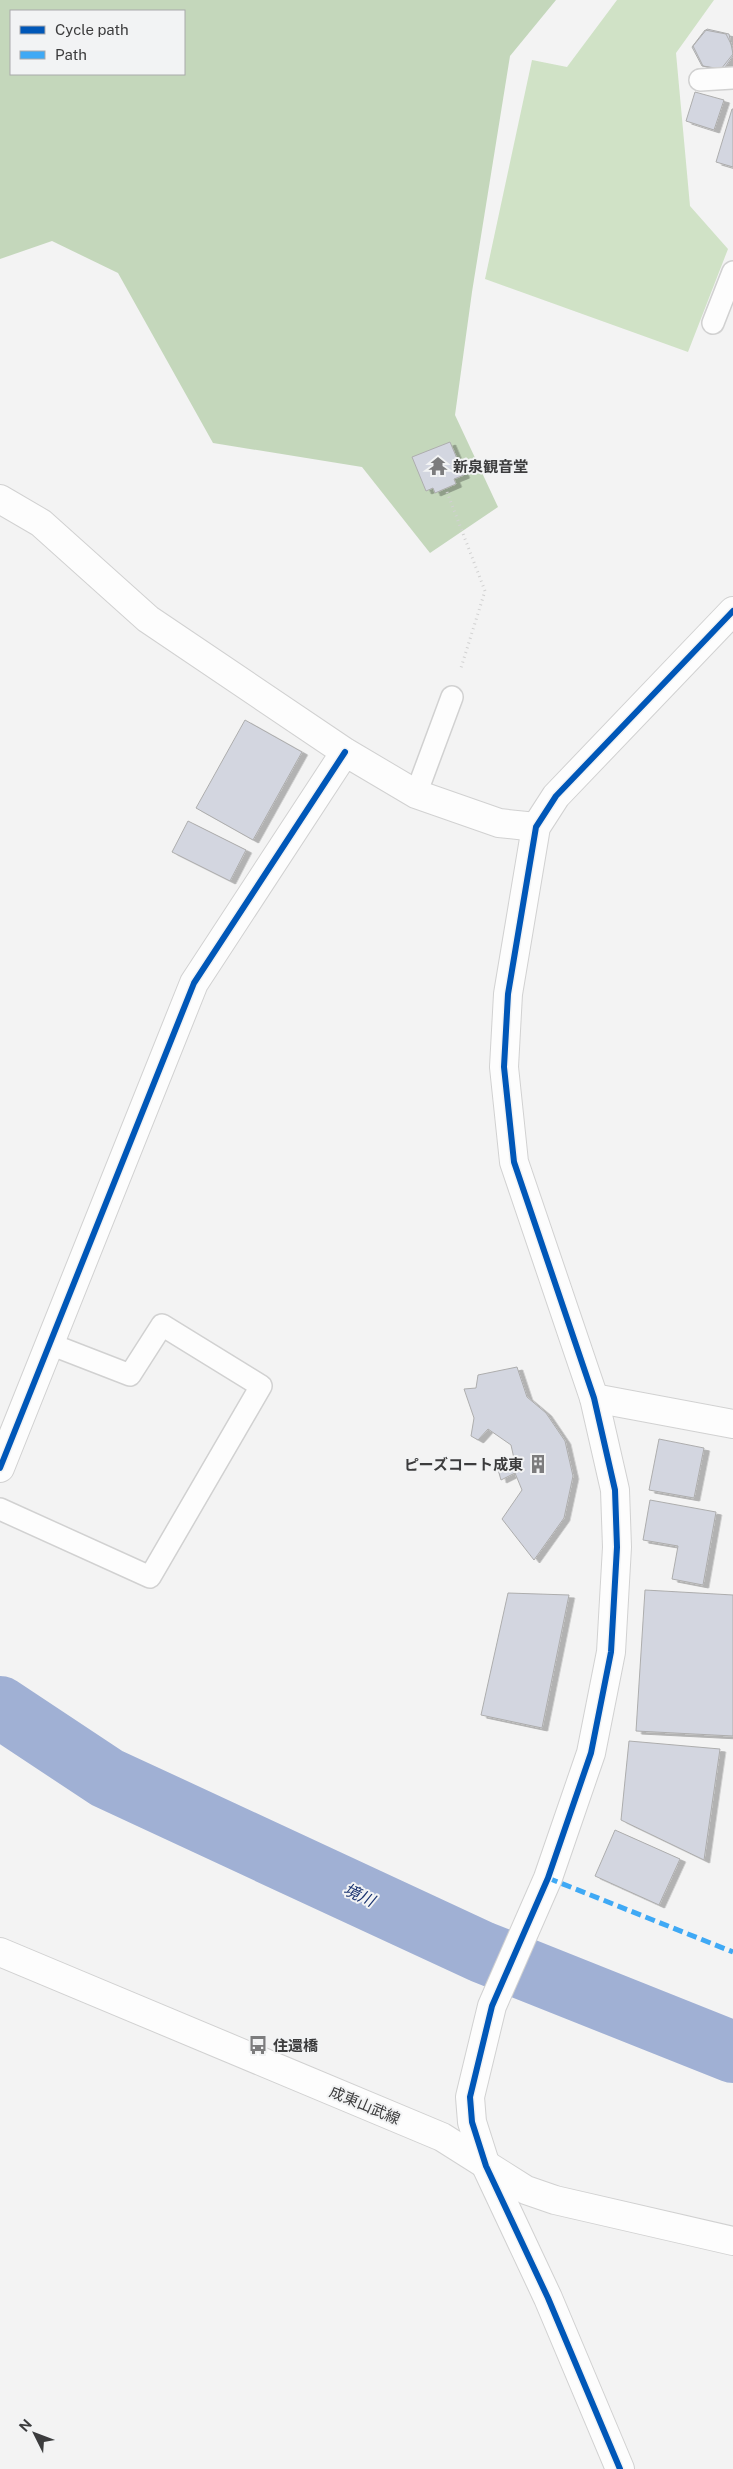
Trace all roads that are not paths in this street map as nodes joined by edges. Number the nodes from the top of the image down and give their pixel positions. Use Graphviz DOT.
graph roads {
  1 [pos="733,78"];
  2 [pos="700,80"];
  3 [pos="733,272"];
  4 [pos="713,323"];
  5 [pos="0,499"];
  6 [pos="731,617"];
  7 [pos="452,697"];
  8 [pos="345,752"];
  9 [pos="416,794"];
  10 [pos="536,827"];
  11 [pos="50,1344"];
  12 [pos="594,1398"];
  13 [pos="733,1424"];
  14 [pos="0,1468"];
  15 [pos="0,1510"];
  16 [pos="0,1952"];
  17 [pos="486,2166"];
  18 [pos="733,2241"];
  19 [pos="620,2469"];
  1 -- 2 [label="lane"];
  3 -- 4 [label="lane"];
  5 -- 8 [label="street"];
  6 -- 10 [label="street"];
  7 -- 9 [label="lane"];
  8 -- 9 [label="street"];
  8 -- 11 [label="street"];
  9 -- 10 [label="street"];
  10 -- 12 [label="street"];
  11 -- 14 [label="street"];
  11 -- 15 [label="lane"];
  12 -- 13 [label="street"];
  12 -- 17 [label="street"];
  16 -- 17 [label="street, 成東山武線"];
  17 -- 18 [label="street, 成東山武線"];
  17 -- 19 [label="street"];
}
